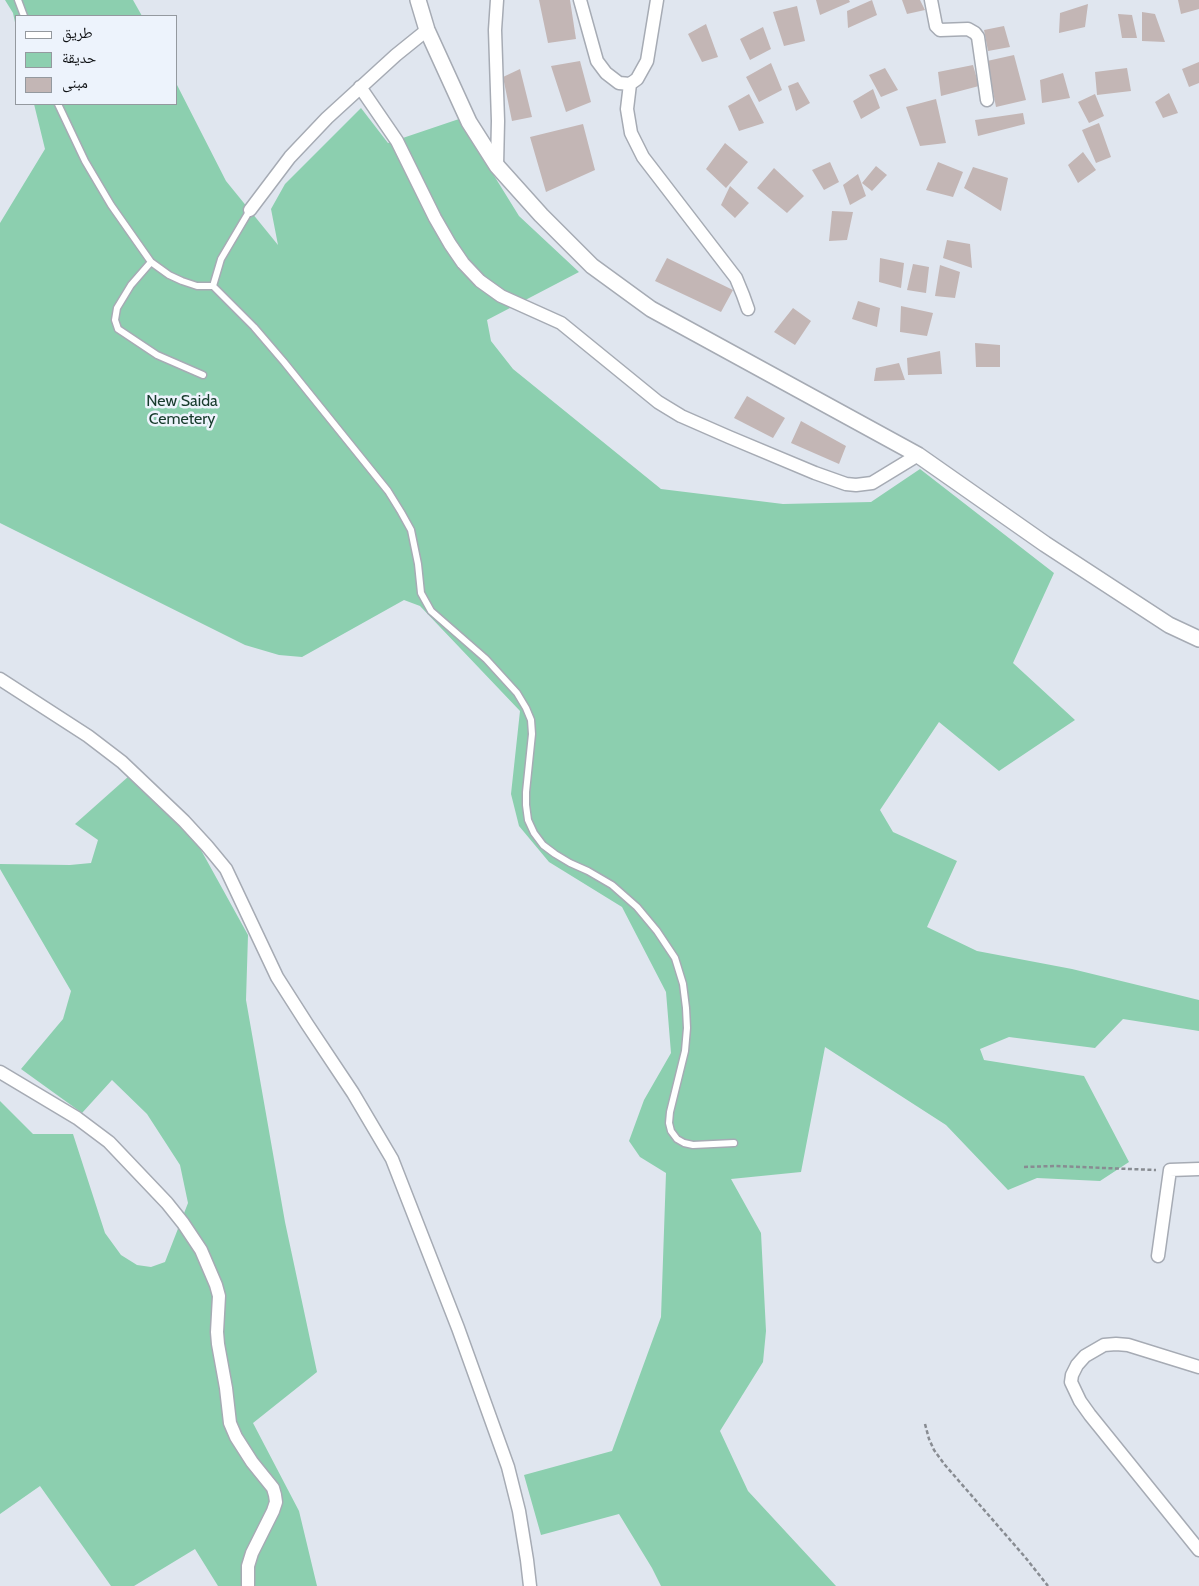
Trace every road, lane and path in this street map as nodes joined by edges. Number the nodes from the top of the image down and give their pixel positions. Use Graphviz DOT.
graph roads {
  1 [pos="18,0"];
  2 [pos="418,0"];
  3 [pos="497,0"];
  4 [pos="580,0"];
  5 [pos="657,0"];
  6 [pos="931,0"];
  7 [pos="24,15"];
  8 [pos="427,30"];
  9 [pos="630,84"];
  10 [pos="360,87"];
  11 [pos="987,100"];
  12 [pos="58,105"];
  13 [pos="497,166"];
  14 [pos="250,210"];
  15 [pos="151,262"];
  16 [pos="213,286"];
  17 [pos="748,309"];
  18 [pos="203,375"];
  19 [pos="918,455"];
  20 [pos="1199,639"];
  21 [pos="0,679"];
  22 [pos="0,1072"];
  23 [pos="734,1143"];
  24 [pos="1024,1168"];
  25 [pos="1199,1169"];
  26 [pos="1170,1170"];
  27 [pos="1158,1256"];
  28 [pos="1199,1367"];
  29 [pos="925,1424"];
  30 [pos="1199,1550"];
  31 [pos="248,1586"];
  32 [pos="530,1586"];
  33 [pos="1048,1586"];
  1 -- 7 [label="lane"];
  2 -- 8 [label="street"];
  3 -- 13 [label="street"];
  4 -- 9 [label="street"];
  5 -- 9 [label="street"];
  6 -- 11 [label="street"];
  8 -- 10 [label="street"];
  8 -- 13 [label="street"];
  9 -- 17 [label="street"];
  10 -- 14 [label="street"];
  10 -- 19 [label="street"];
  12 -- 15 [label="lane"];
  13 -- 19 [label="street"];
  14 -- 16 [label="lane"];
  15 -- 16 [label="lane"];
  15 -- 18 [label="lane"];
  16 -- 23 [label="lane"];
  19 -- 20 [label="street"];
  21 -- 32 [label="street"];
  22 -- 31 [label="street"];
  24 -- 26 [label="path"];
  25 -- 26 [label="street"];
  26 -- 27 [label="street"];
  28 -- 30 [label="street"];
  29 -- 33 [label="path"];
}
